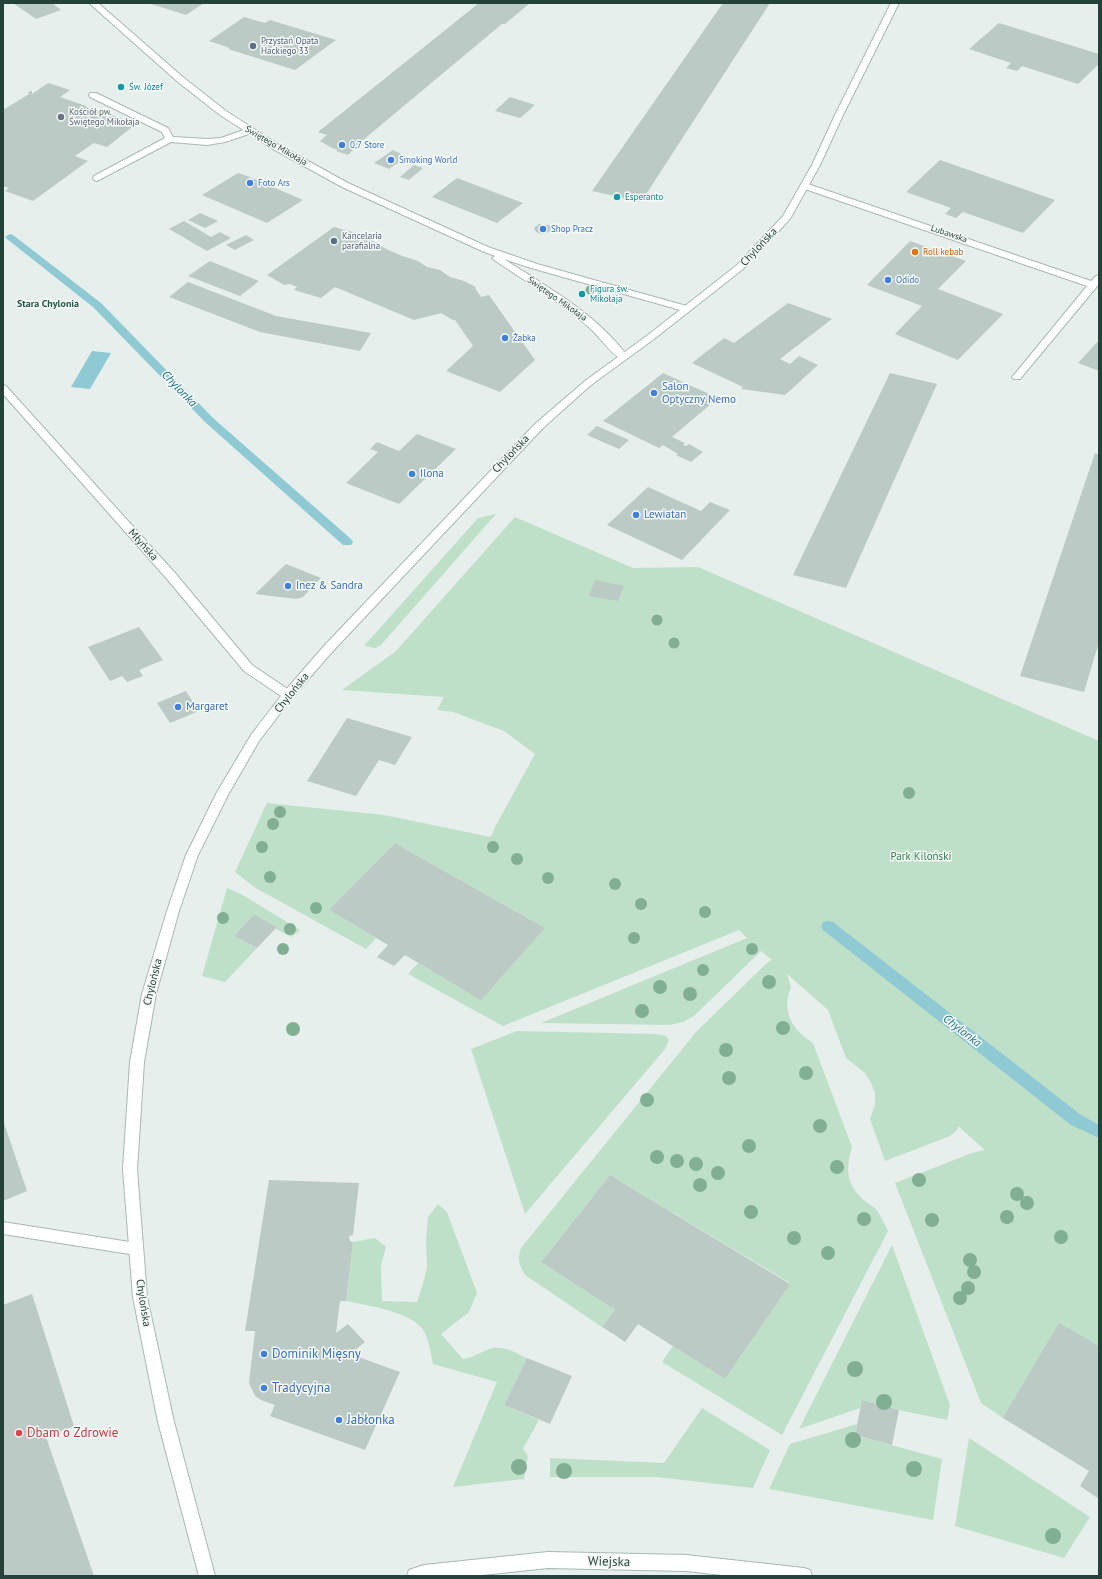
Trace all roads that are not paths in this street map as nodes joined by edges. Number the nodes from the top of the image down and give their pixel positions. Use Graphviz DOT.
graph roads {
  1 [pos="93,3"];
  2 [pos="895,3"];
  3 [pos="93,95"];
  4 [pos="250,131"];
  5 [pos="170,139"];
  6 [pos="97,178"];
  7 [pos="805,186"];
  8 [pos="485,249"];
  9 [pos="1096,281"];
  10 [pos="687,309"];
  11 [pos="623,357"];
  12 [pos="1017,377"];
  13 [pos="3,388"];
  14 [pos="288,696"];
  15 [pos="3,1228"];
  16 [pos="136,1249"];
  17 [pos="207,1576"];
  18 [pos="415,1576"];
  19 [pos="804,1576"];
  1 -- 4 [label="street, Świętego Mikołaja"];
  2 -- 7 [label="street, Chylońska"];
  3 -- 5 [label="street"];
  4 -- 5 [label="street"];
  4 -- 8 [label="street, Świętego Mikołaja"];
  5 -- 6 [label="street"];
  7 -- 9 [label="street, Lubawska"];
  7 -- 10 [label="street, Chylońska"];
  8 -- 10 [label="street, Świętego Mikołaja"];
  8 -- 11 [label="street, Świętego Mikołaja"];
  9 -- 12 [label="street, Lubawska"];
  10 -- 11 [label="street, Chylońska"];
  11 -- 14 [label="street, Chylońska"];
  13 -- 14 [label="street, Młyńska"];
  14 -- 16 [label="street, Chylońska"];
  15 -- 16 [label="street"];
  16 -- 17 [label="street, Chylońska"];
  18 -- 19 [label="street, Wiejska"];
}
